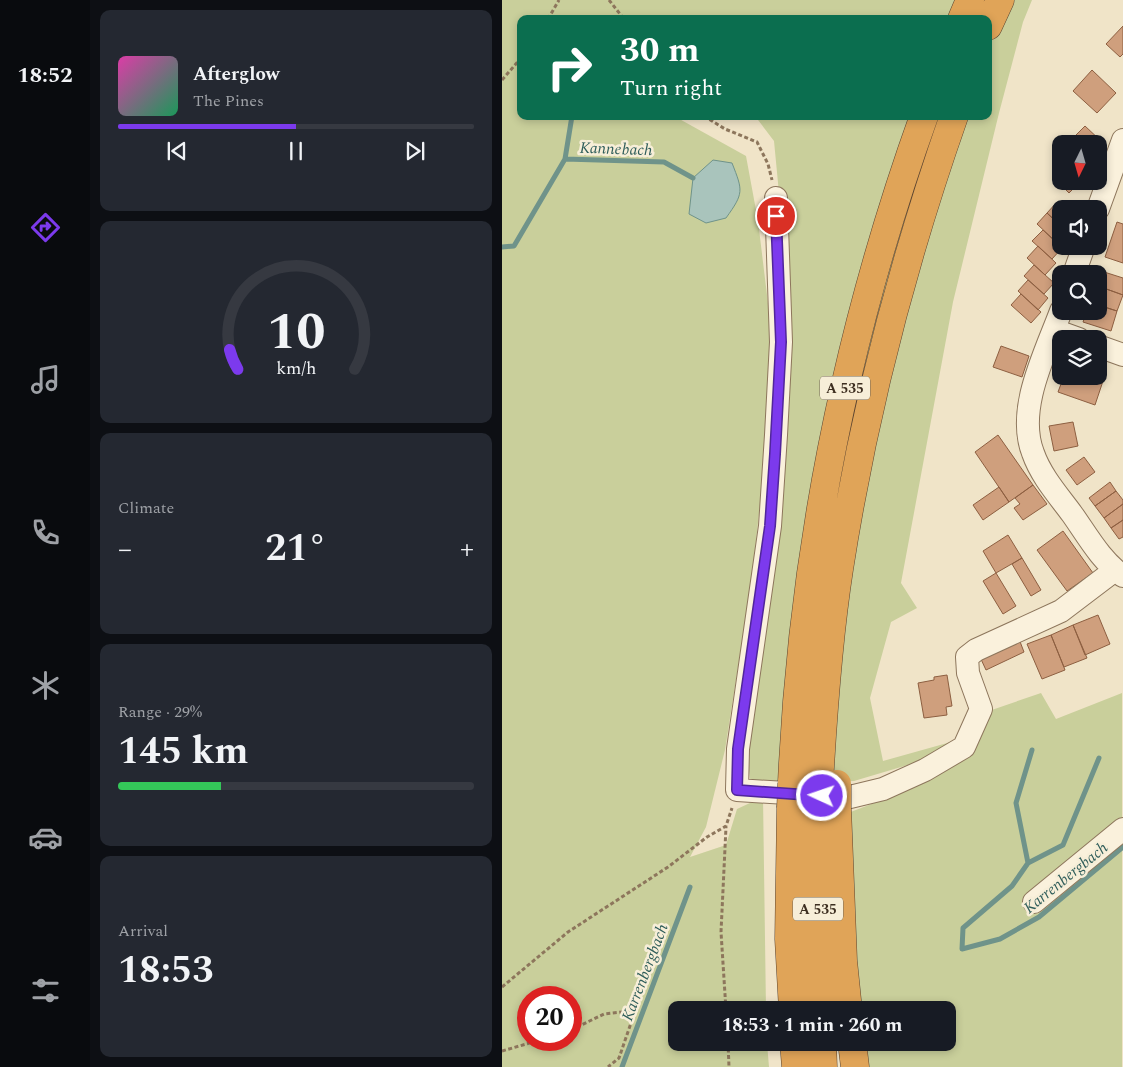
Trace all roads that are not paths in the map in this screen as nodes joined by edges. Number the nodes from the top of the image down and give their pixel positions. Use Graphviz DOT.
graph roads {
  1 [pos="970,0"];
  2 [pos="1000,0"];
  3 [pos="964,15"];
  4 [pos="992,17"];
  5 [pos="923,120"];
  6 [pos="953,120"];
  7 [pos="1122,140"];
  8 [pos="776,198"];
  9 [pos="1101,200"];
  10 [pos="1057,320"];
  11 [pos="1069,330"];
  12 [pos="1107,349"];
  13 [pos="1122,354"];
  14 [pos="1119,573"];
  15 [pos="828,796"];
  16 [pos="1122,829"];
  17 [pos="1034,902"];
  18 [pos="792,1001"];
  19 [pos="820,1001"];
  20 [pos="847,1001"];
  21 [pos="795,1051"];
  22 [pos="822,1051"];
  23 [pos="853,1051"];
  24 [pos="796,1067"];
  25 [pos="823,1067"];
  26 [pos="855,1067"];
  1 -- 3 [label="highway"];
  2 -- 4 [label="highway"];
  5 -- 18 [label="highway, A 535"];
  6 -- 15 [label="highway, A 535"];
  7 -- 9 [label="street"];
  8 -- 14 [label="street"];
  10 -- 11 [label="street"];
  10 -- 14 [label="street"];
  12 -- 13 [label="street"];
  15 -- 19 [label="highway, A 535"];
  15 -- 20 [label="highway"];
  16 -- 17 [label="street"];
  21 -- 24 [label="highway"];
  22 -- 25 [label="highway"];
  23 -- 26 [label="highway"];
}
